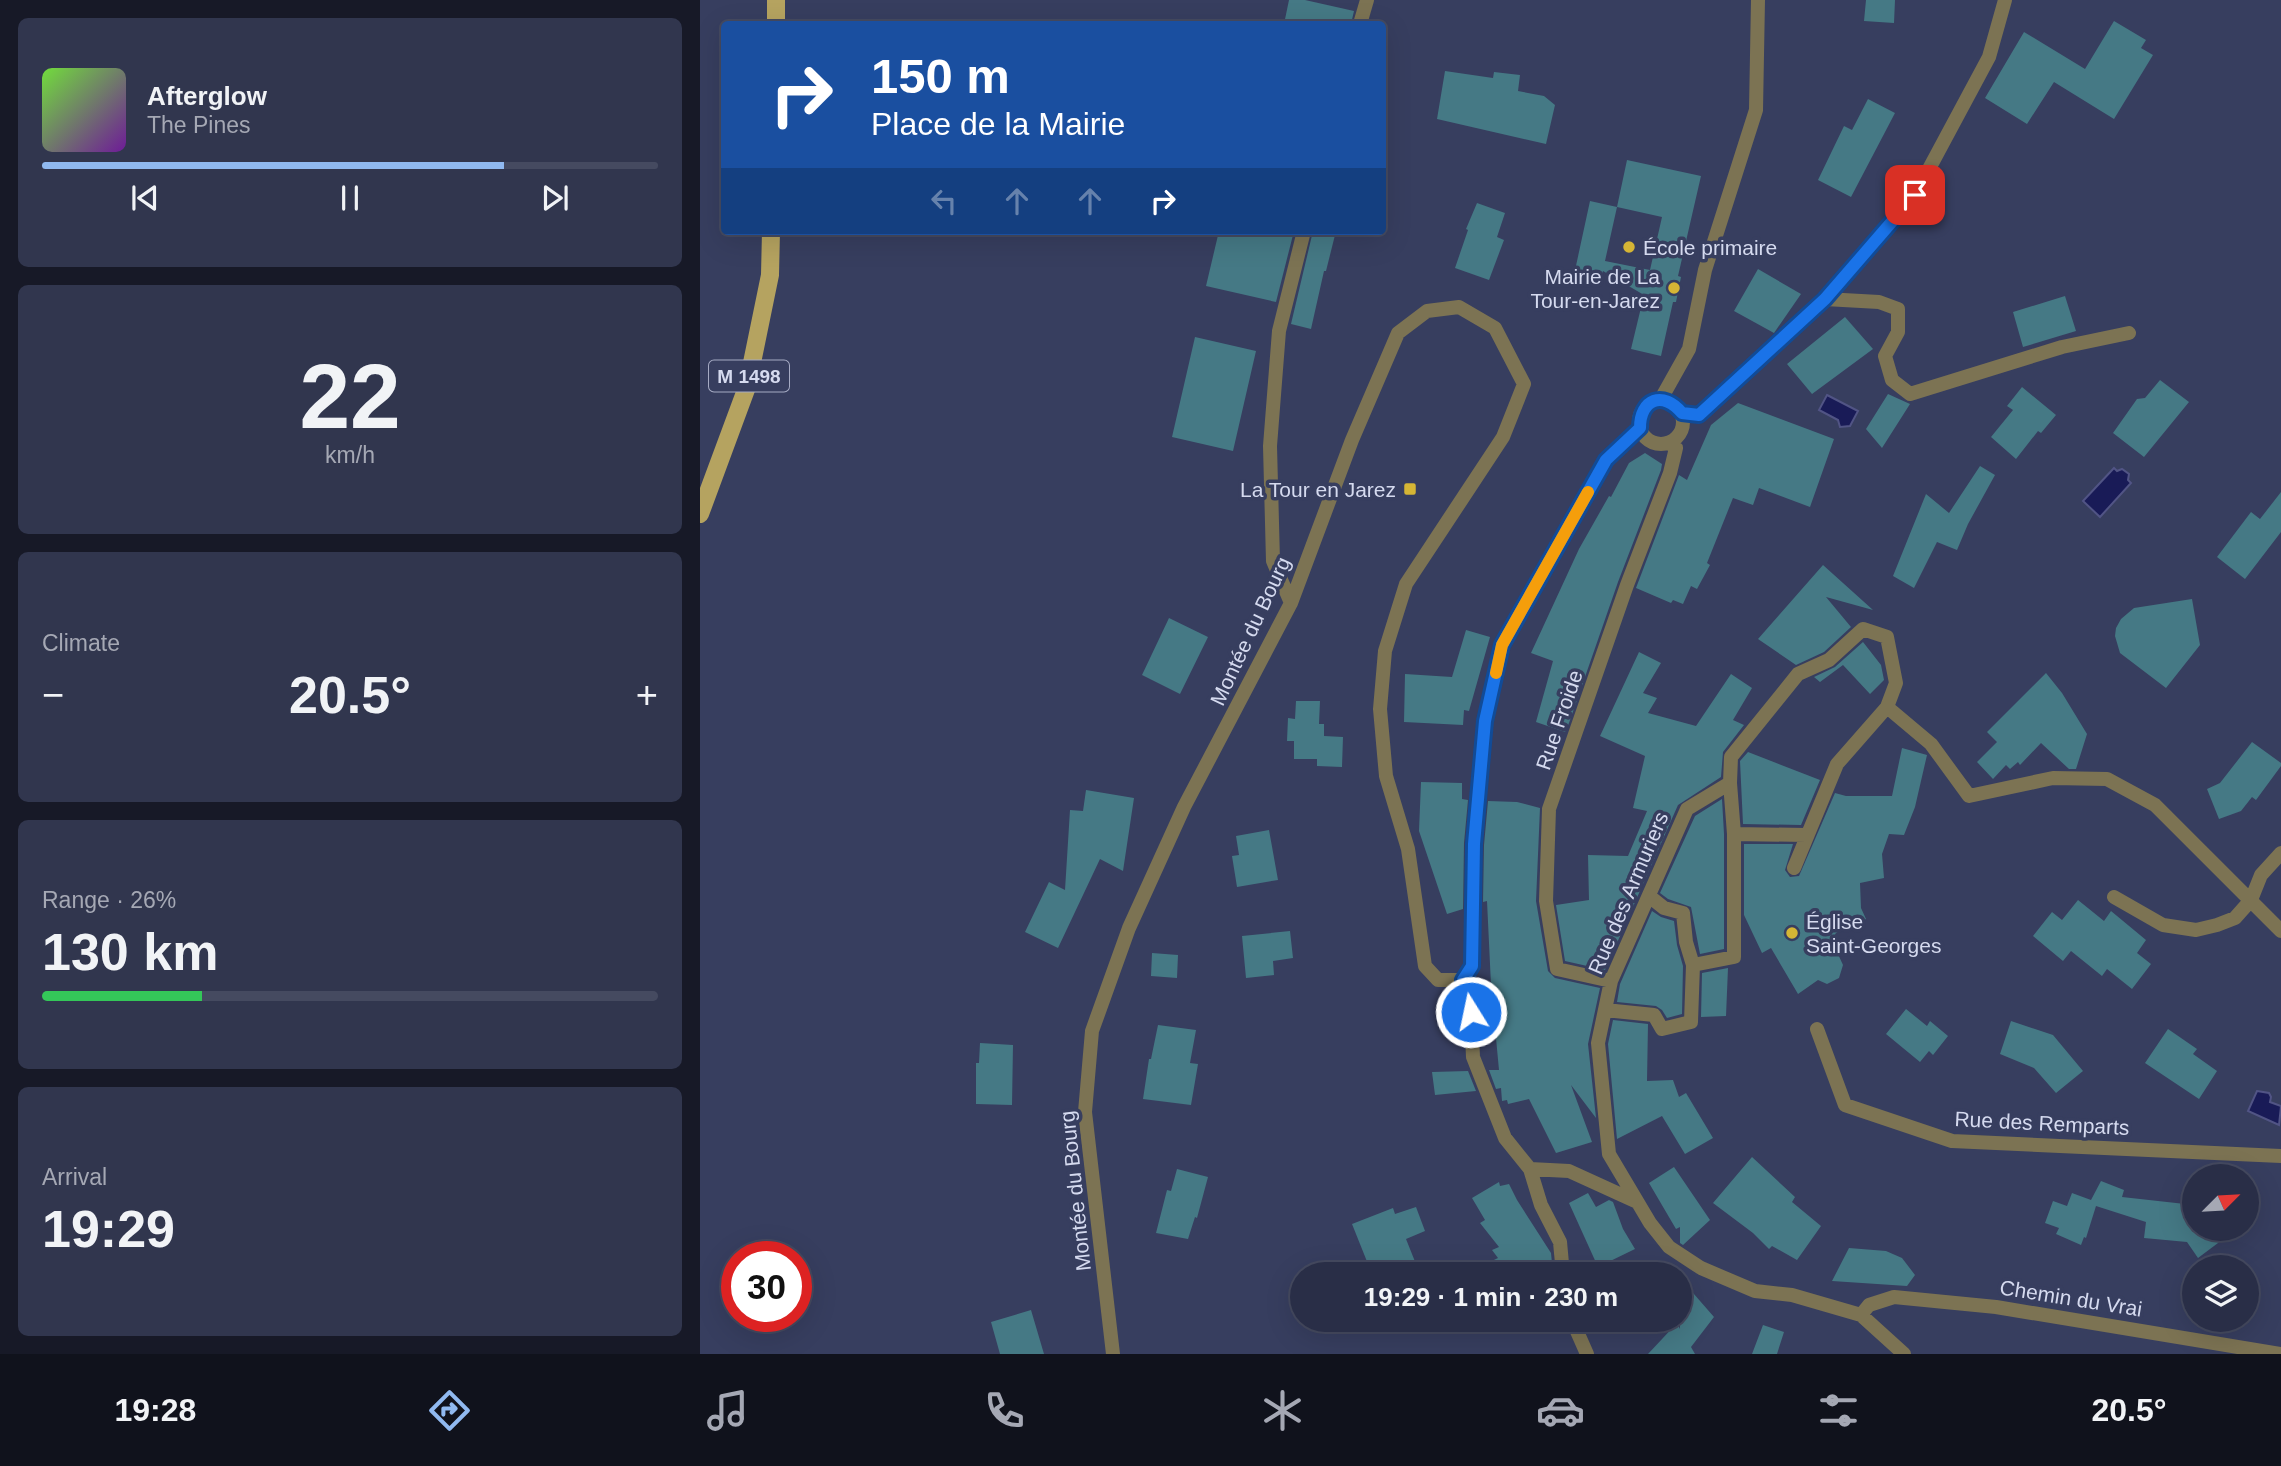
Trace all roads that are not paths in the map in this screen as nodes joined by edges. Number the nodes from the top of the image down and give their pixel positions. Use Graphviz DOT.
graph roads {
  1 [pos="776,0"];
  2 [pos="1367,0"];
  3 [pos="1758,0"];
  4 [pos="2005,0"];
  5 [pos="776,21"];
  6 [pos="1361,21"];
  7 [pos="771,235"];
  8 [pos="1303,235"];
  9 [pos="1825,299"];
  10 [pos="2129,334"];
  11 [pos="1661,399"];
  12 [pos="1682,413"];
  13 [pos="1640,428"];
  14 [pos="1669,443"];
  15 [pos="700,514"];
  16 [pos="1291,603"];
  17 [pos="1887,707"];
  18 [pos="1730,783"];
  19 [pos="1734,834"];
  20 [pos="1806,835"];
  21 [pos="2281,853"];
  22 [pos="1794,868"];
  23 [pos="1649,896"];
  24 [pos="2114,897"];
  25 [pos="2251,900"];
  26 [pos="2281,932"];
  27 [pos="1693,965"];
  28 [pos="1463,980"];
  29 [pos="1611,981"];
  30 [pos="1605,1010"];
  31 [pos="1817,1029"];
  32 [pos="2281,1156"];
  33 [pos="1530,1169"];
  34 [pos="1637,1202"];
  35 [pos="1562,1262"];
  36 [pos="1861,1315"];
  37 [pos="1577,1332"];
  38 [pos="1113,1354"];
  39 [pos="1587,1354"];
  40 [pos="1904,1354"];
  41 [pos="2280,1354"];
  1 -- 5 [label="main road"];
  2 -- 6 [label="street"];
  3 -- 11 [label="street"];
  4 -- 9 [label="street"];
  7 -- 15 [label="main road, M 1498"];
  8 -- 16 [label="street"];
  9 -- 10 [label="street"];
  9 -- 12 [label="street"];
  11 -- 12 [label="street"];
  11 -- 13 [label="street"];
  12 -- 14 [label="street"];
  13 -- 14 [label="street"];
  13 -- 28 [label="street"];
  14 -- 29 [label="street, Rue Froide"];
  16 -- 28 [label="street, Montée du Bourg"];
  16 -- 38 [label="street, Montée du Bourg"];
  17 -- 18 [label="street"];
  17 -- 20 [label="street"];
  17 -- 25 [label="street"];
  18 -- 19 [label="street"];
  18 -- 23 [label="street, Rue des Armuriers"];
  19 -- 20 [label="street"];
  19 -- 27 [label="street"];
  20 -- 22 [label="street"];
  21 -- 25 [label="street"];
  23 -- 27 [label="street"];
  23 -- 29 [label="street, Rue des Armuriers"];
  24 -- 25 [label="street"];
  25 -- 26 [label="street"];
  27 -- 30 [label="street"];
  28 -- 33 [label="street"];
  29 -- 30 [label="street, Rue des Armuriers"];
  30 -- 34 [label="street, Rue des Armuriers"];
  31 -- 32 [label="street, Rue des Remparts"];
  33 -- 34 [label="street"];
  33 -- 35 [label="street"];
  34 -- 36 [label="street, Rue des Armuriers"];
  36 -- 40 [label="street"];
  36 -- 41 [label="street, Chemin du Vrai"];
  37 -- 39 [label="street"];
}
